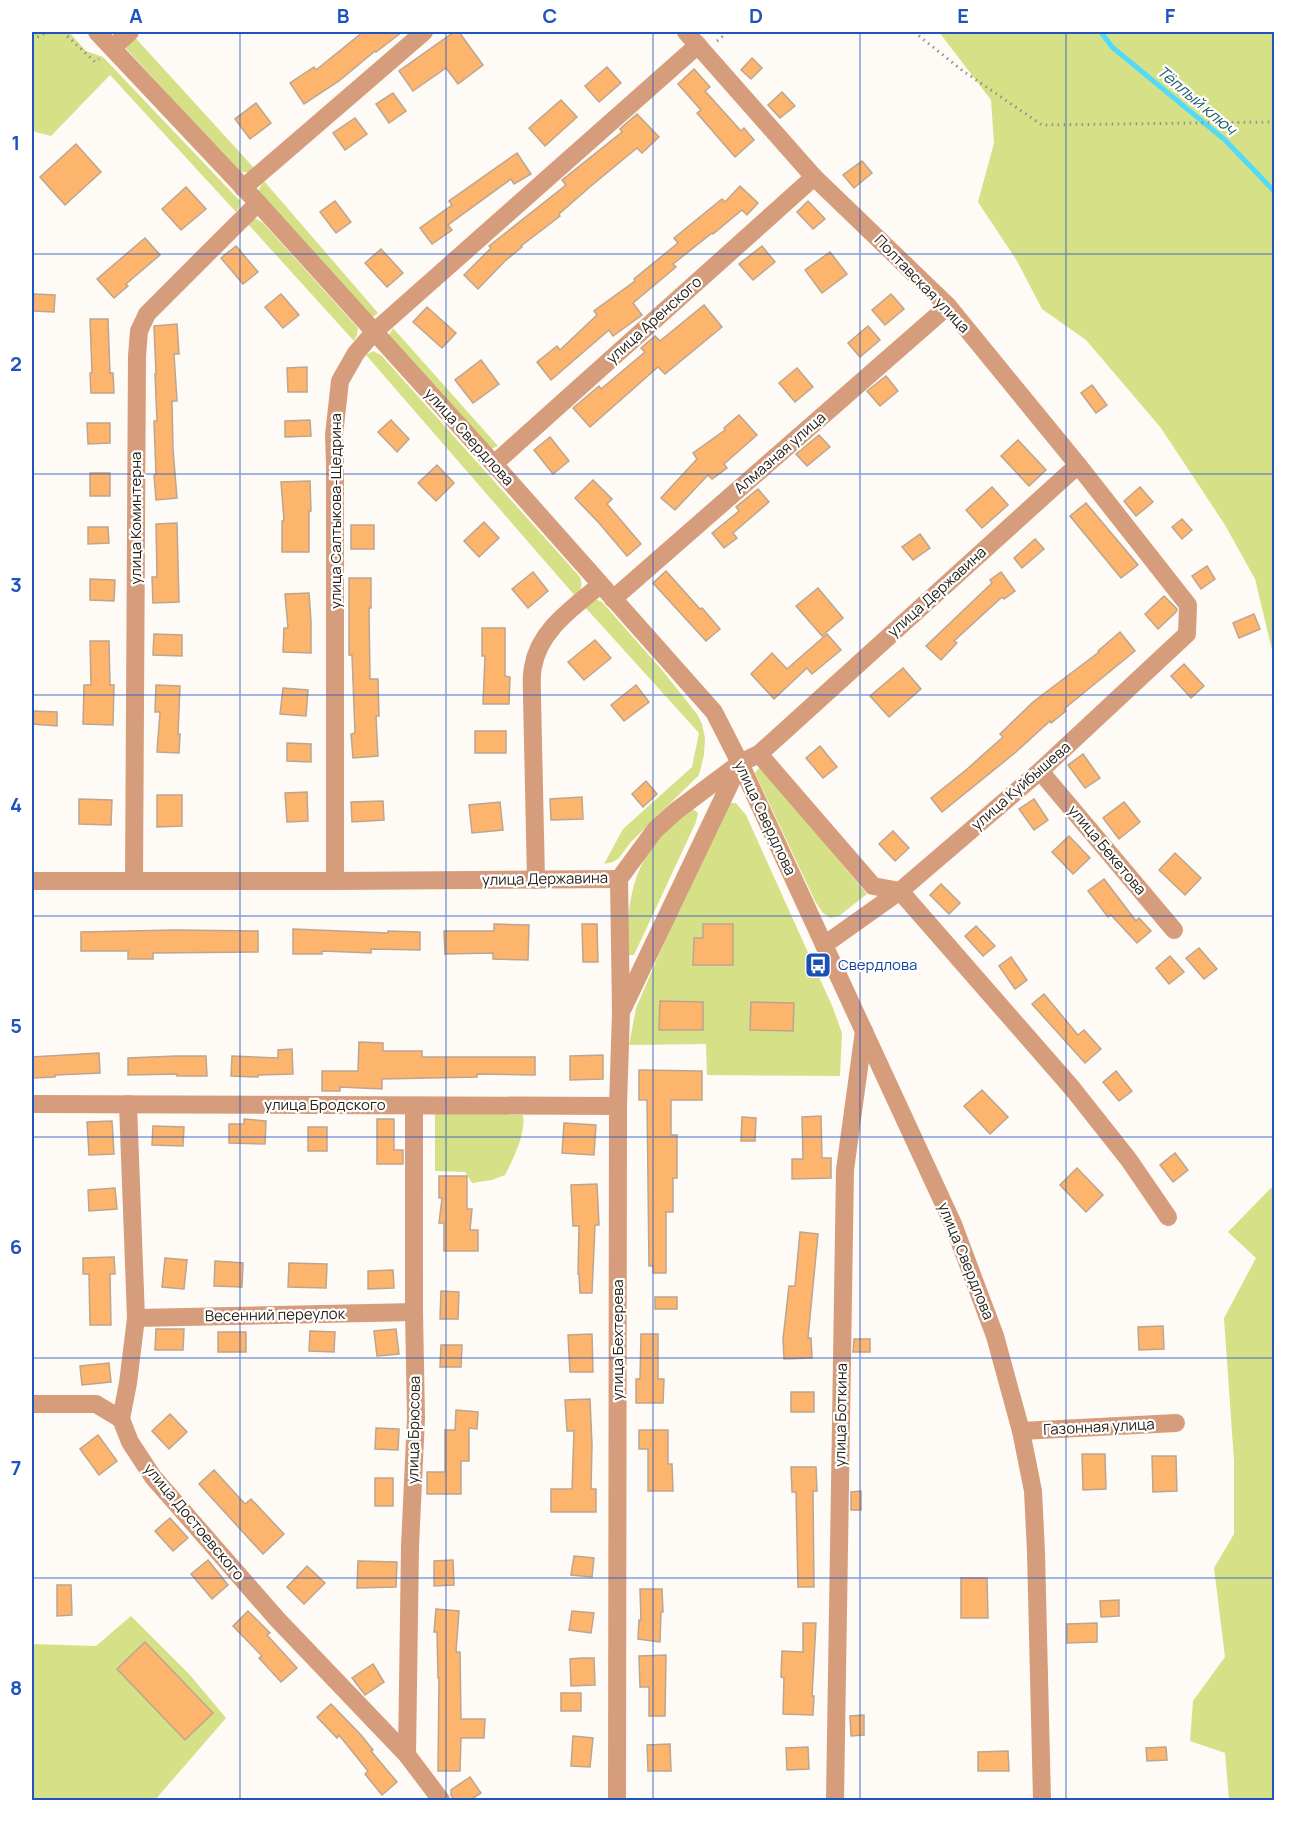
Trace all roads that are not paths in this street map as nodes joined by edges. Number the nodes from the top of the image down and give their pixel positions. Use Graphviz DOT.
graph roads {
  1 [pos="97,32"];
  2 [pos="130,32"];
  3 [pos="424,32"];
  4 [pos="692,38"];
  5 [pos="112,48"];
  6 [pos="814,177"];
  7 [pos="243,188"];
  8 [pos="258,203"];
  9 [pos="948,306"];
  10 [pos="374,332"];
  11 [pos="495,464"];
  12 [pos="1078,465"];
  13 [pos="600,585"];
  14 [pos="614,599"];
  15 [pos="1188,605"];
  16 [pos="759,754"];
  17 [pos="740,763"];
  18 [pos="1040,771"];
  19 [pos="619,879"];
  20 [pos="536,880"];
  21 [pos="32,881"];
  22 [pos="134,881"];
  23 [pos="335,881"];
  24 [pos="900,891"];
  25 [pos="1174,930"];
  26 [pos="824,945"];
  27 [pos="621,1012"];
  28 [pos="864,1031"];
  29 [pos="32,1104"];
  30 [pos="128,1104"];
  31 [pos="414,1106"];
  32 [pos="618,1106"];
  33 [pos="1168,1217"];
  34 [pos="414,1312"];
  35 [pos="136,1318"];
  36 [pos="32,1404"];
  37 [pos="121,1419"];
  38 [pos="1176,1423"];
  39 [pos="1022,1431"];
  40 [pos="408,1755"];
  41 [pos="441,1800"];
  42 [pos="618,1800"];
  43 [pos="836,1800"];
  44 [pos="1042,1800"];
  1 -- 5 [label="street, улица Свердлова"];
  2 -- 5 [label="street"];
  3 -- 7 [label="street"];
  4 -- 6 [label="street, Полтавская улица"];
  4 -- 10 [label="street, улица Салтыкова-Щедрина"];
  5 -- 7 [label="street, улица Свердлова"];
  6 -- 9 [label="street, Полтавская улица"];
  6 -- 11 [label="street, улица Аренского"];
  7 -- 8 [label="street, улица Свердлова"];
  8 -- 10 [label="street, улица Свердлова"];
  8 -- 22 [label="street, улица Коминтерна"];
  9 -- 12 [label="street, Полтавская улица"];
  9 -- 14 [label="street, Алмазная улица"];
  10 -- 11 [label="street, улица Свердлова"];
  10 -- 23 [label="street, улица Салтыкова-Щедрина"];
  11 -- 13 [label="street, улица Свердлова"];
  12 -- 15 [label="street, Полтавская улица"];
  12 -- 16 [label="street, улица Державина"];
  13 -- 14 [label="street, улица Свердлова"];
  13 -- 20 [label="street"];
  14 -- 17 [label="street, улица Свердлова"];
  15 -- 18 [label="street, улица Куйбышева"];
  16 -- 17 [label="street, улица Державина"];
  16 -- 24 [label="street"];
  17 -- 19 [label="street, улица Державина"];
  17 -- 26 [label="street, улица Свердлова"];
  17 -- 27 [label="street"];
  18 -- 24 [label="street, улица Куйбышева"];
  18 -- 25 [label="street, улица Бекетова"];
  19 -- 20 [label="street, улица Державина"];
  19 -- 27 [label="street, улица Бехтерева"];
  20 -- 23 [label="street, улица Державина"];
  21 -- 22 [label="street, улица Державина"];
  22 -- 23 [label="street, улица Державина"];
  24 -- 26 [label="street, улица Куйбышева"];
  24 -- 33 [label="street"];
  26 -- 28 [label="street, улица Свердлова"];
  27 -- 32 [label="street, улица Бехтерева"];
  28 -- 39 [label="street, улица Свердлова"];
  28 -- 43 [label="street, улица Боткина"];
  29 -- 30 [label="street, улица Бродского"];
  30 -- 31 [label="street, улица Бродского"];
  30 -- 35 [label="street"];
  31 -- 32 [label="street, улица Бродского"];
  31 -- 34 [label="street, улица Брюсова"];
  32 -- 42 [label="street, улица Бехтерева"];
  34 -- 35 [label="street, Весенний переулок"];
  34 -- 40 [label="street, улица Брюсова"];
  35 -- 37 [label="street"];
  36 -- 37 [label="street"];
  37 -- 40 [label="street, улица Достоевского"];
  38 -- 39 [label="street, Газонная улица"];
  39 -- 44 [label="street, улица Свердлова"];
  40 -- 41 [label="street, улица Достоевского"];
}
